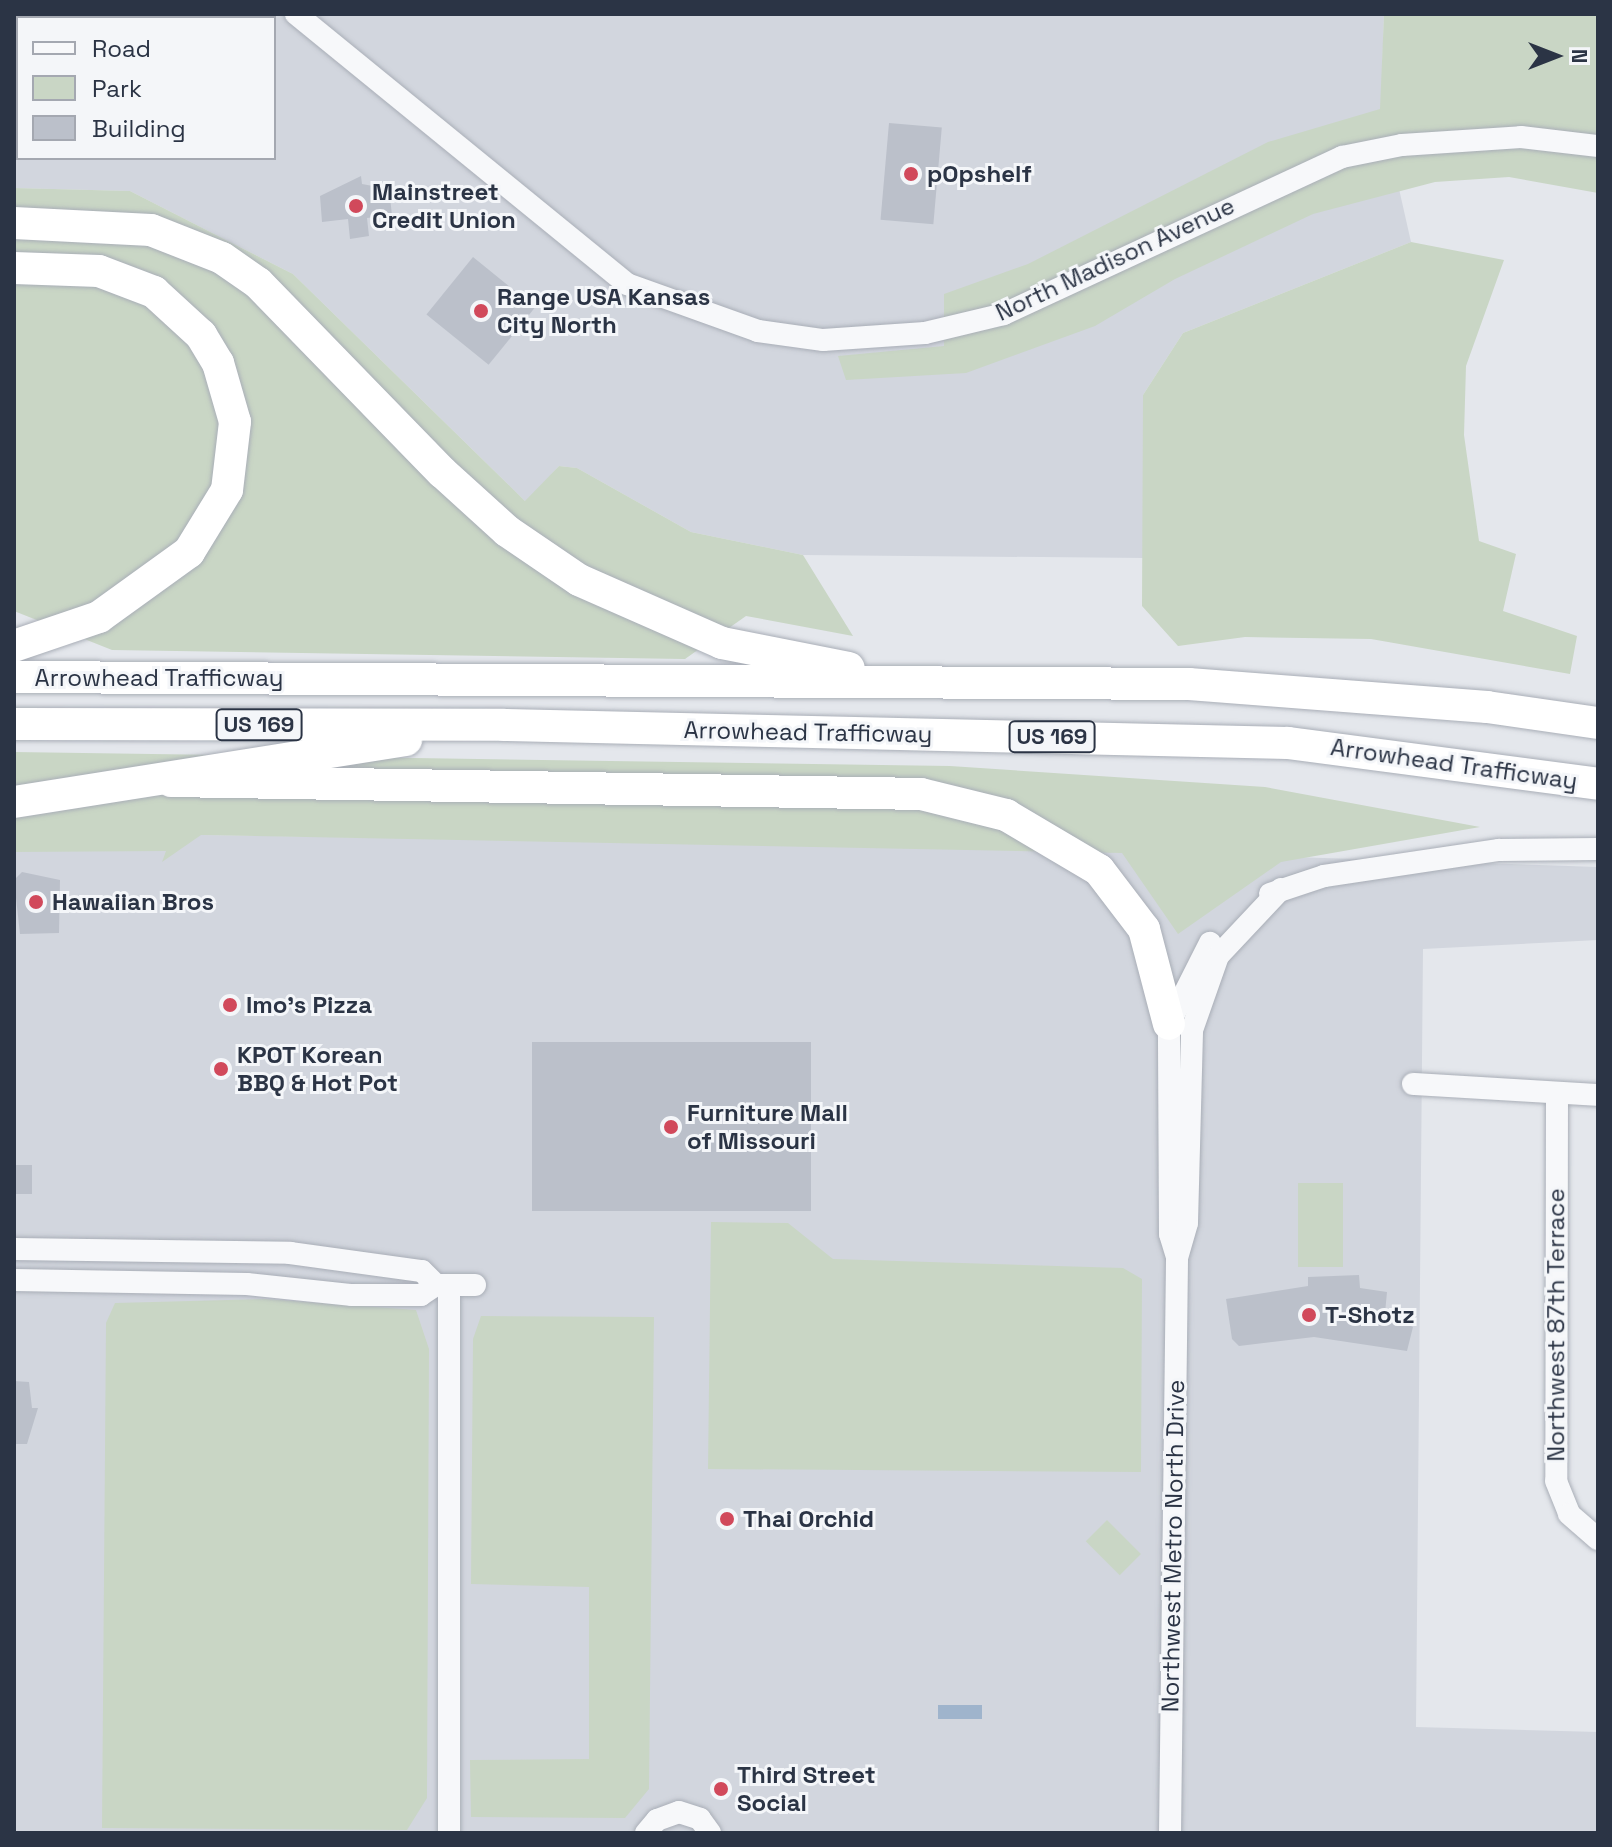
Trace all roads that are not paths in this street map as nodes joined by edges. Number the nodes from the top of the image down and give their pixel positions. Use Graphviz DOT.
graph roads {
  1 [pos="296,14"];
  2 [pos="1598,146"];
  3 [pos="14,223"];
  4 [pos="14,268"];
  5 [pos="14,646"];
  6 [pos="14,677"];
  7 [pos="926,683"];
  8 [pos="1598,723"];
  9 [pos="14,724"];
  10 [pos="504,725"];
  11 [pos="171,781"];
  12 [pos="1598,784"];
  13 [pos="14,802"];
  14 [pos="1598,849"];
  15 [pos="1180,1027"];
  16 [pos="1413,1084"];
  17 [pos="1557,1093"];
  18 [pos="1598,1095"];
  19 [pos="14,1249"];
  20 [pos="14,1280"];
  21 [pos="443,1285"];
  22 [pos="475,1285"];
  23 [pos="1598,1539"];
  24 [pos="449,1833"];
  25 [pos="646,1833"];
  26 [pos="710,1833"];
  27 [pos="1170,1833"];
  1 -- 2 [label="street, North Madison Avenue"];
  3 -- 7 [label="highway"];
  4 -- 5 [label="highway"];
  6 -- 7 [label="highway, Arrowhead Trafficway / US 169"];
  7 -- 8 [label="highway, Arrowhead Trafficway / US 169"];
  9 -- 10 [label="highway, Arrowhead Trafficway / US 169"];
  10 -- 11 [label="highway"];
  10 -- 12 [label="highway, Arrowhead Trafficway / US 169"];
  11 -- 13 [label="highway"];
  11 -- 15 [label="highway"];
  14 -- 15 [label="street"];
  15 -- 27 [label="street, Northwest Metro North Drive"];
  16 -- 17 [label="street"];
  17 -- 18 [label="street"];
  17 -- 23 [label="street, Northwest 87th Terrace"];
  19 -- 21 [label="street"];
  20 -- 21 [label="street"];
  21 -- 22 [label="street"];
  21 -- 24 [label="street"];
  25 -- 26 [label="street"];
}
